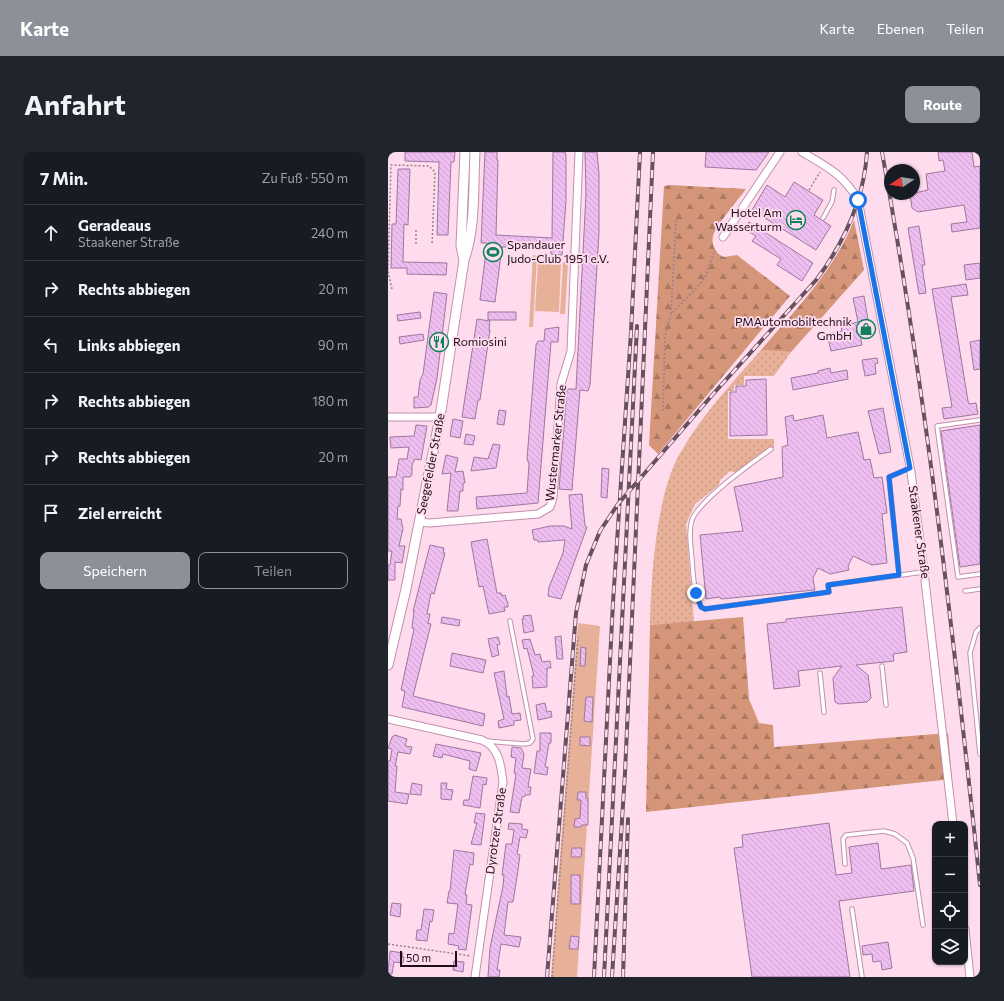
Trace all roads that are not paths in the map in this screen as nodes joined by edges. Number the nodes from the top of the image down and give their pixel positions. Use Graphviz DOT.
graph roads {
  1 [pos="465,152"];
  2 [pos="475,152"];
  3 [pos="579,152"];
  4 [pos="780,152"];
  5 [pos="802,152"];
  6 [pos="834,190"];
  7 [pos="823,218"];
  8 [pos="723,237"];
  9 [pos="464,260"];
  10 [pos="440,416"];
  11 [pos="388,417"];
  12 [pos="980,420"];
  13 [pos="771,449"];
  14 [pos="910,468"];
  15 [pos="420,522"];
  16 [pos="924,572"];
  17 [pos="980,574"];
  18 [pos="899,575"];
  19 [pos="980,589"];
  20 [pos="965,591"];
  21 [pos="510,621"];
  22 [pos="980,628"];
  23 [pos="388,665"];
  24 [pos="882,666"];
  25 [pos="820,672"];
  26 [pos="886,705"];
  27 [pos="824,712"];
  28 [pos="388,719"];
  29 [pos="485,741"];
  30 [pos="980,754"];
  31 [pos="953,821"];
  32 [pos="845,864"];
  33 [pos="852,909"];
  34 [pos="923,925"];
  35 [pos="968,958"];
  36 [pos="475,977"];
  37 [pos="862,977"];
  38 [pos="970,977"];
  1 -- 9 [label="street, Seegefelder Straße"];
  2 -- 9 [label="street, Seegefelder Straße"];
  3 -- 15 [label="street, Wustermarker Straße"];
  4 -- 8 [label="street"];
  5 -- 14 [label="street, Staakener Straße"];
  6 -- 7 [label="lane"];
  9 -- 10 [label="street, Seegefelder Straße"];
  10 -- 11 [label="street"];
  10 -- 15 [label="street, Seegefelder Straße"];
  12 -- 17 [label="lane"];
  13 -- 18 [label="lane"];
  14 -- 16 [label="street, Staakener Straße"];
  14 -- 18 [label="lane"];
  15 -- 23 [label="street, Seegefelder Straße"];
  16 -- 18 [label="lane"];
  16 -- 31 [label="street, Staakener Straße"];
  19 -- 20 [label="lane"];
  21 -- 29 [label="lane"];
  22 -- 30 [label="lane"];
  24 -- 26 [label="lane"];
  25 -- 27 [label="lane"];
  28 -- 29 [label="street"];
  29 -- 36 [label="street, Dyrotzer Straße"];
  32 -- 34 [label="lane"];
  33 -- 37 [label="lane"];
  35 -- 38 [label="street"];
}
